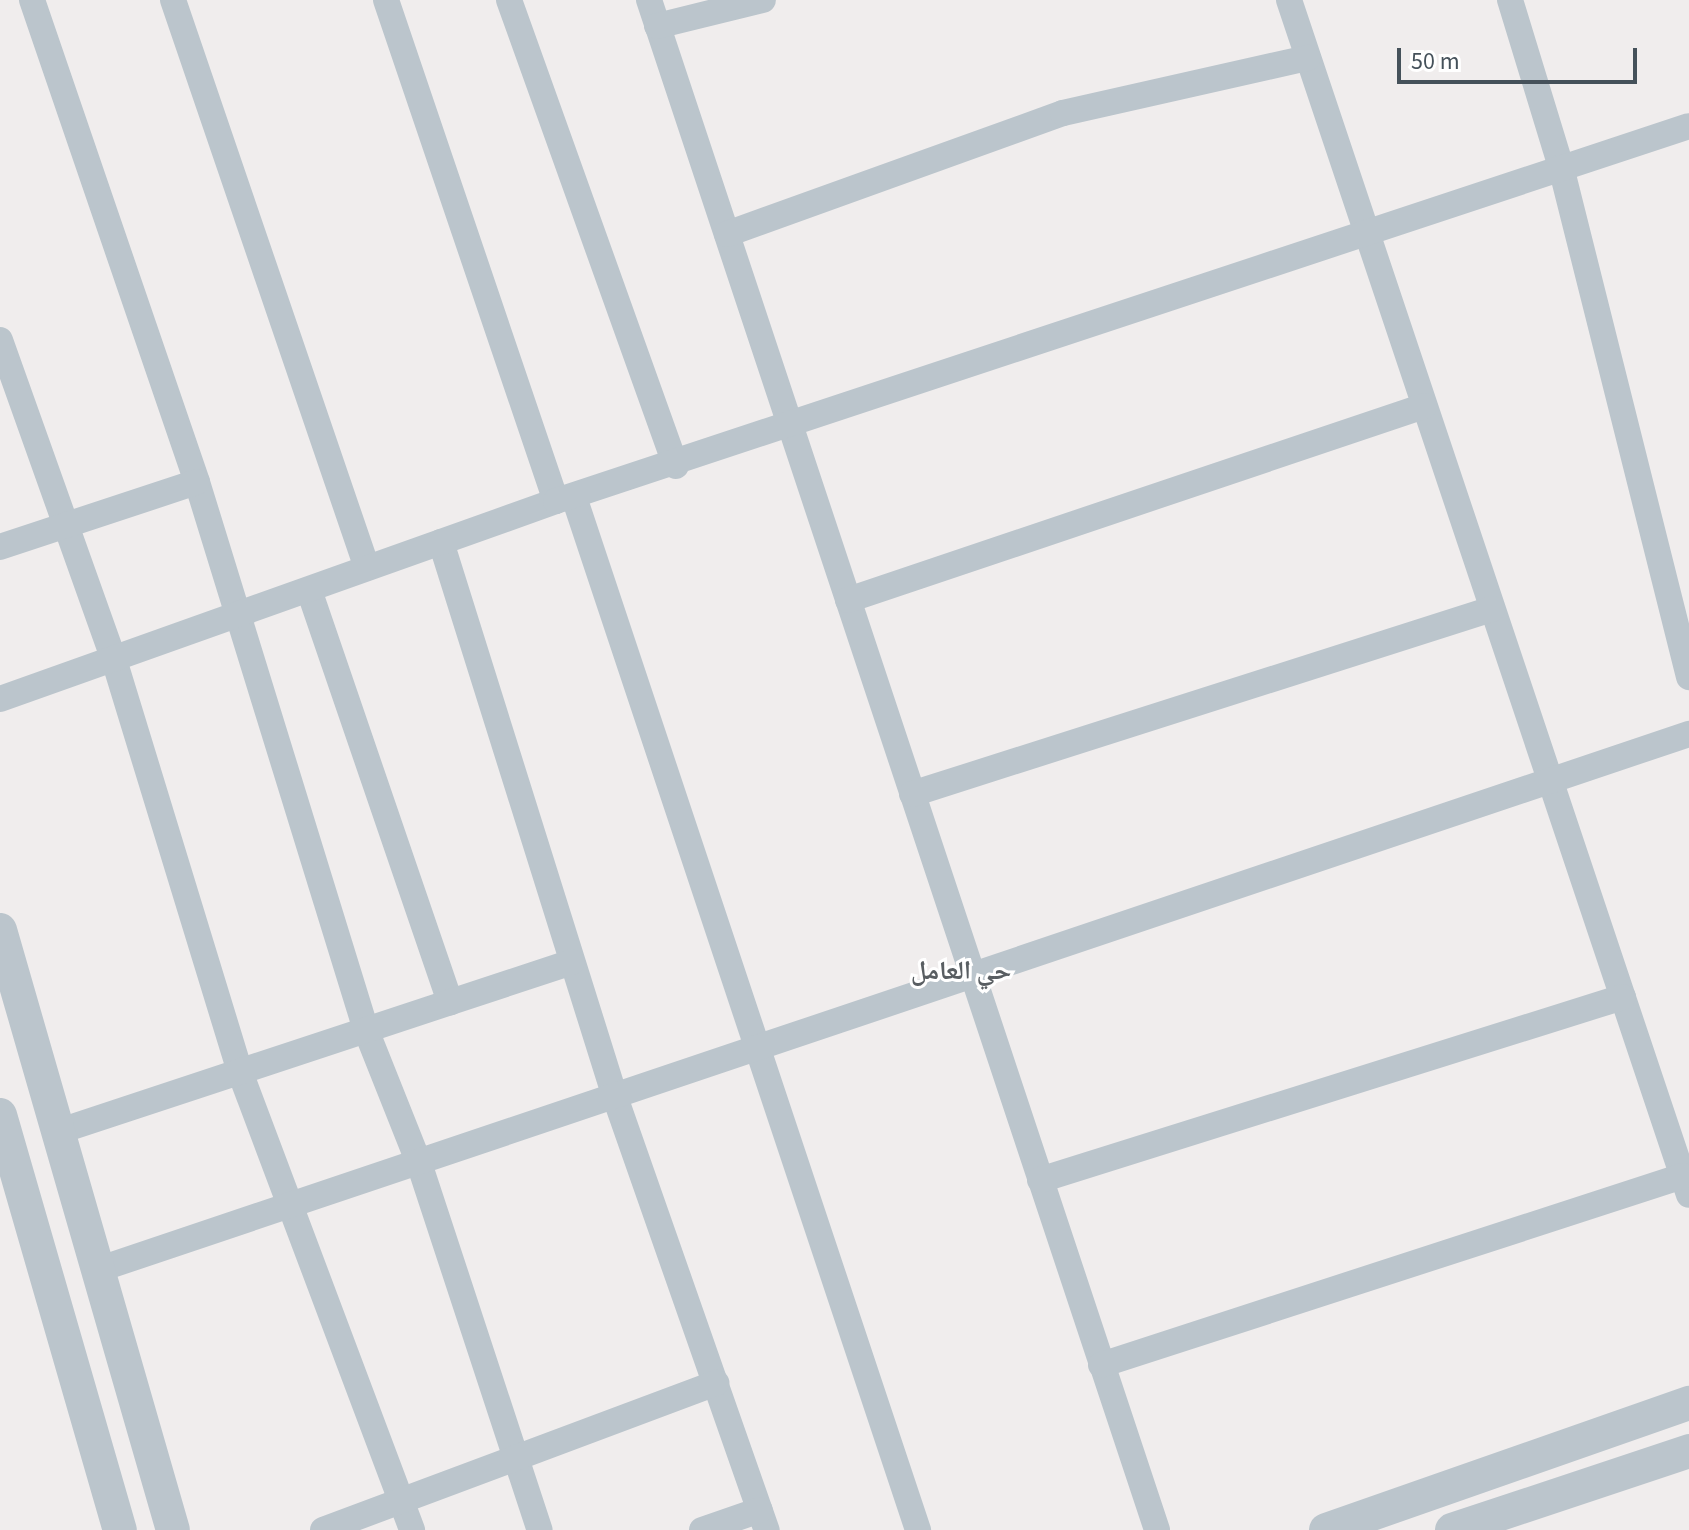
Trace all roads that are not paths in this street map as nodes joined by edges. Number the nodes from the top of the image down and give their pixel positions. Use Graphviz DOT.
graph roads {
  1 [pos="32,0"];
  2 [pos="173,0"];
  3 [pos="386,0"];
  4 [pos="509,0"];
  5 [pos="649,0"];
  6 [pos="763,0"];
  7 [pos="1289,0"];
  8 [pos="1510,0"];
  9 [pos="657,26"];
  10 [pos="1308,58"];
  11 [pos="1689,126"];
  12 [pos="1561,167"];
  13 [pos="1365,230"];
  14 [pos="727,234"];
  15 [pos="0,340"];
  16 [pos="1424,406"];
  17 [pos="789,424"];
  18 [pos="676,466"];
  19 [pos="197,482"];
  20 [pos="565,499"];
  21 [pos="64,529"];
  22 [pos="441,542"];
  23 [pos="0,547"];
  24 [pos="367,568"];
  25 [pos="309,590"];
  26 [pos="848,600"];
  27 [pos="1492,609"];
  28 [pos="240,615"];
  29 [pos="115,663"];
  30 [pos="1689,677"];
  31 [pos="0,699"];
  32 [pos="1689,734"];
  33 [pos="1551,781"];
  34 [pos="912,794"];
  35 [pos="0,930"];
  36 [pos="572,962"];
  37 [pos="973,977"];
  38 [pos="1623,997"];
  39 [pos="450,1003"];
  40 [pos="366,1030"];
  41 [pos="763,1048"];
  42 [pos="240,1072"];
  43 [pos="615,1097"];
  44 [pos="0,1115"];
  45 [pos="57,1132"];
  46 [pos="419,1163"];
  47 [pos="1040,1180"];
  48 [pos="1686,1186"];
  49 [pos="293,1205"];
  50 [pos="97,1270"];
  51 [pos="1101,1365"];
  52 [pos="716,1383"];
  53 [pos="1689,1403"];
  54 [pos="1689,1451"];
  55 [pos="517,1456"];
  56 [pos="404,1500"];
  57 [pos="764,1520"];
  58 [pos="120,1530"];
  59 [pos="173,1530"];
  60 [pos="323,1530"];
  61 [pos="412,1530"];
  62 [pos="540,1530"];
  63 [pos="702,1530"];
  64 [pos="918,1530"];
  65 [pos="1157,1530"];
  66 [pos="1326,1530"];
  67 [pos="1452,1530"];
  1 -- 19 [label="street"];
  2 -- 24 [label="street"];
  3 -- 20 [label="street"];
  4 -- 18 [label="street"];
  5 -- 9 [label="street"];
  6 -- 9 [label="street"];
  7 -- 10 [label="street"];
  8 -- 12 [label="street"];
  9 -- 14 [label="street"];
  10 -- 13 [label="street"];
  10 -- 14 [label="street"];
  11 -- 12 [label="street"];
  12 -- 13 [label="street"];
  12 -- 30 [label="street"];
  13 -- 16 [label="street"];
  13 -- 17 [label="street"];
  14 -- 17 [label="street"];
  15 -- 21 [label="street"];
  16 -- 26 [label="street"];
  16 -- 27 [label="street"];
  17 -- 18 [label="street"];
  17 -- 26 [label="street"];
  18 -- 20 [label="street"];
  19 -- 21 [label="street"];
  19 -- 28 [label="street"];
  20 -- 22 [label="street"];
  20 -- 41 [label="street"];
  21 -- 23 [label="street"];
  21 -- 29 [label="street"];
  22 -- 24 [label="street"];
  22 -- 36 [label="street"];
  24 -- 25 [label="street"];
  25 -- 28 [label="street"];
  25 -- 39 [label="street"];
  26 -- 34 [label="street"];
  27 -- 33 [label="street"];
  27 -- 34 [label="street"];
  28 -- 29 [label="street"];
  28 -- 40 [label="street"];
  29 -- 31 [label="street"];
  29 -- 42 [label="street"];
  32 -- 33 [label="street"];
  33 -- 37 [label="street"];
  33 -- 38 [label="street"];
  34 -- 37 [label="street"];
  35 -- 45 [label="street"];
  36 -- 39 [label="street"];
  36 -- 43 [label="street"];
  37 -- 41 [label="street"];
  37 -- 47 [label="street"];
  38 -- 47 [label="street"];
  38 -- 48 [label="street"];
  39 -- 40 [label="street"];
  40 -- 42 [label="street"];
  40 -- 46 [label="street"];
  41 -- 43 [label="street"];
  41 -- 64 [label="street"];
  42 -- 45 [label="street"];
  42 -- 49 [label="street"];
  43 -- 46 [label="street"];
  43 -- 52 [label="street"];
  44 -- 58 [label="street"];
  45 -- 50 [label="street"];
  46 -- 49 [label="street"];
  46 -- 55 [label="street"];
  47 -- 51 [label="street"];
  48 -- 51 [label="street"];
  49 -- 50 [label="street"];
  49 -- 56 [label="street"];
  50 -- 59 [label="street"];
  51 -- 65 [label="street"];
  52 -- 55 [label="street"];
  52 -- 57 [label="street"];
  53 -- 66 [label="street"];
  54 -- 67 [label="street"];
  55 -- 56 [label="street"];
  55 -- 62 [label="street"];
  56 -- 60 [label="street"];
  56 -- 61 [label="street"];
  57 -- 63 [label="street"];
}
